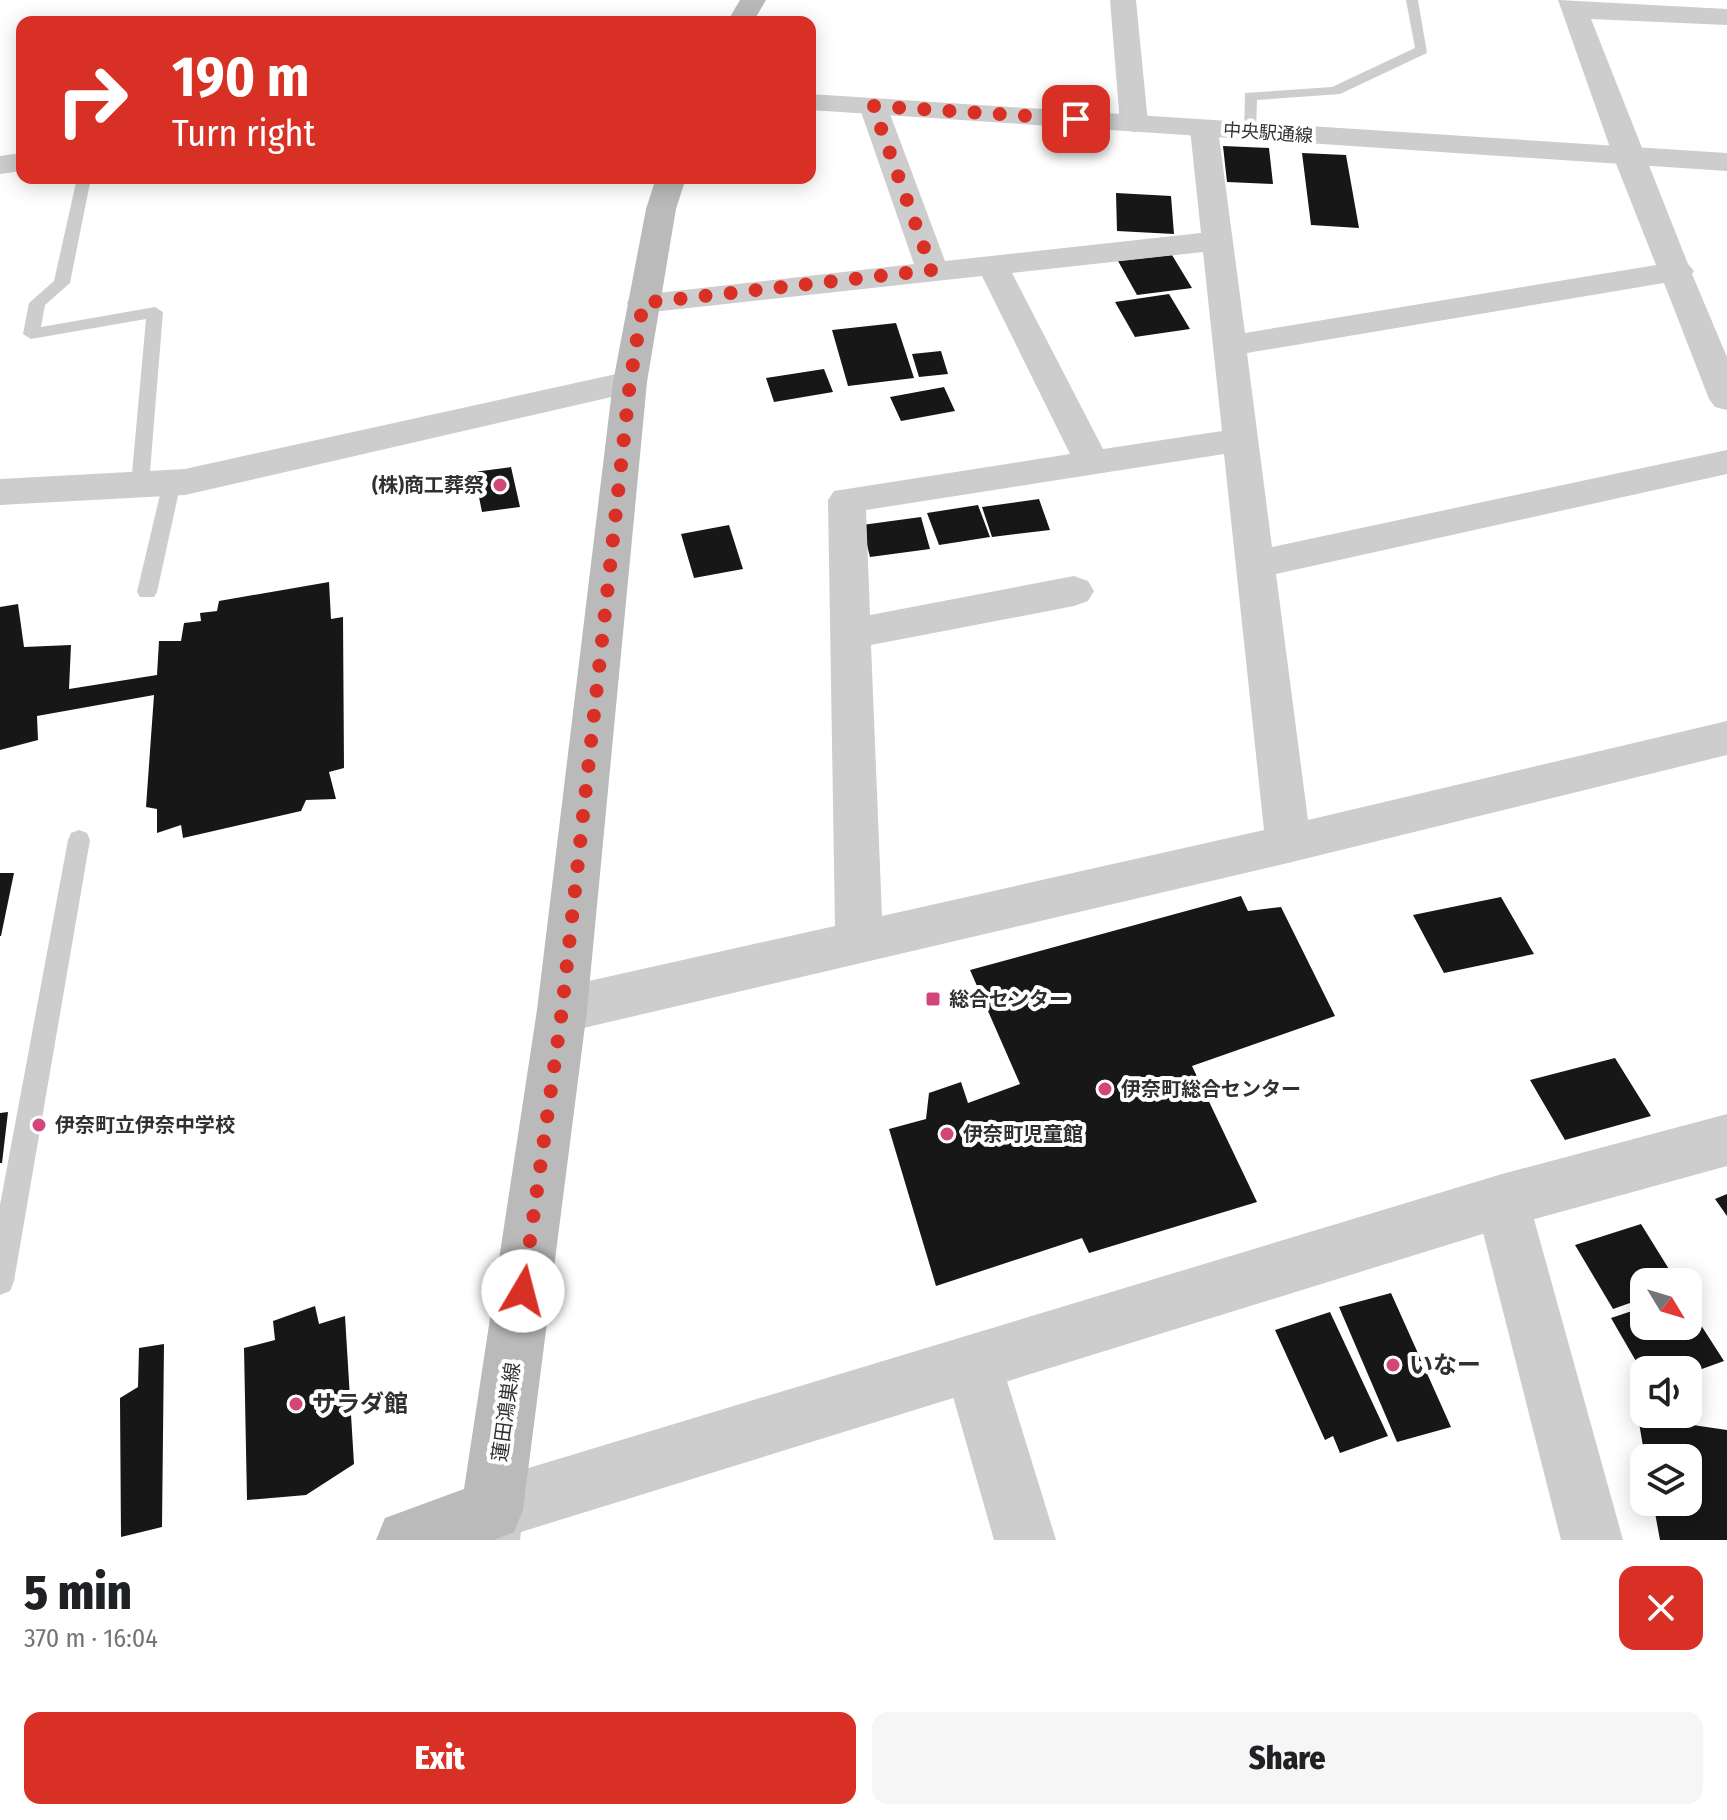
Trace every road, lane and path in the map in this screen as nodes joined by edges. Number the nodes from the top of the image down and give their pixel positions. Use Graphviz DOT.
graph roads {
  1 [pos="1123,0"];
  2 [pos="1412,0"];
  3 [pos="1573,5"];
  4 [pos="1727,17"];
  5 [pos="816,102"];
  6 [pos="873,106"];
  7 [pos="1134,123"];
  8 [pos="1204,129"];
  9 [pos="1249,132"];
  10 [pos="1628,156"];
  11 [pos="1727,162"];
  12 [pos="83,184"];
  13 [pos="669,184"];
  14 [pos="1216,241"];
  15 [pos="992,264"];
  16 [pos="932,270"];
  17 [pos="1678,271"];
  18 [pos="643,303"];
  19 [pos="1229,346"];
  20 [pos="630,382"];
  21 [pos="1727,399"];
  22 [pos="1240,440"];
  23 [pos="1092,462"];
  24 [pos="1727,462"];
  25 [pos="156,483"];
  26 [pos="0,492"];
  27 [pos="1255,565"];
  28 [pos="1074,591"];
  29 [pos="147,592"];
  30 [pos="851,634"];
  31 [pos="1727,738"];
  32 [pos="79,840"];
  33 [pos="1288,844"];
  34 [pos="859,944"];
  35 [pos="562,1010"];
  36 [pos="1727,1140"];
  37 [pos="1502,1201"];
  38 [pos="0,1281"];
  39 [pos="973,1365"];
  40 [pos="490,1525"];
  41 [pos="407,1540"];
  42 [pos="1025,1540"];
  43 [pos="1592,1540"];
  1 -- 7 [label="street"];
  2 -- 9 [label="lane"];
  3 -- 4 [label="street"];
  3 -- 10 [label="street"];
  5 -- 6 [label="street, 中央駅通線"];
  6 -- 7 [label="street, 中央駅通線"];
  6 -- 16 [label="street"];
  7 -- 8 [label="street, 中央駅通線"];
  8 -- 9 [label="street, 中央駅通線"];
  8 -- 14 [label="street"];
  9 -- 10 [label="street, 中央駅通線"];
  10 -- 11 [label="street, 中央駅通線"];
  10 -- 17 [label="street"];
  12 -- 25 [label="lane"];
  13 -- 18 [label="main road, 蓮田鴻巣線"];
  14 -- 15 [label="street"];
  14 -- 19 [label="street"];
  15 -- 16 [label="street"];
  15 -- 23 [label="street"];
  16 -- 18 [label="street"];
  17 -- 19 [label="street"];
  17 -- 21 [label="street"];
  18 -- 20 [label="main road, 蓮田鴻巣線"];
  19 -- 22 [label="street"];
  20 -- 25 [label="street"];
  20 -- 35 [label="main road, 蓮田鴻巣線"];
  22 -- 23 [label="street"];
  22 -- 27 [label="street"];
  23 -- 30 [label="street"];
  24 -- 27 [label="street"];
  25 -- 26 [label="street"];
  25 -- 29 [label="lane"];
  27 -- 33 [label="street"];
  28 -- 30 [label="street"];
  30 -- 34 [label="street"];
  31 -- 33 [label="street"];
  32 -- 38 [label="lane"];
  33 -- 34 [label="street"];
  34 -- 35 [label="street"];
  35 -- 40 [label="main road, 蓮田鴻巣線"];
  36 -- 37 [label="street"];
  37 -- 39 [label="street"];
  37 -- 43 [label="street"];
  39 -- 40 [label="street"];
  39 -- 42 [label="street"];
  40 -- 41 [label="main road"];
}
